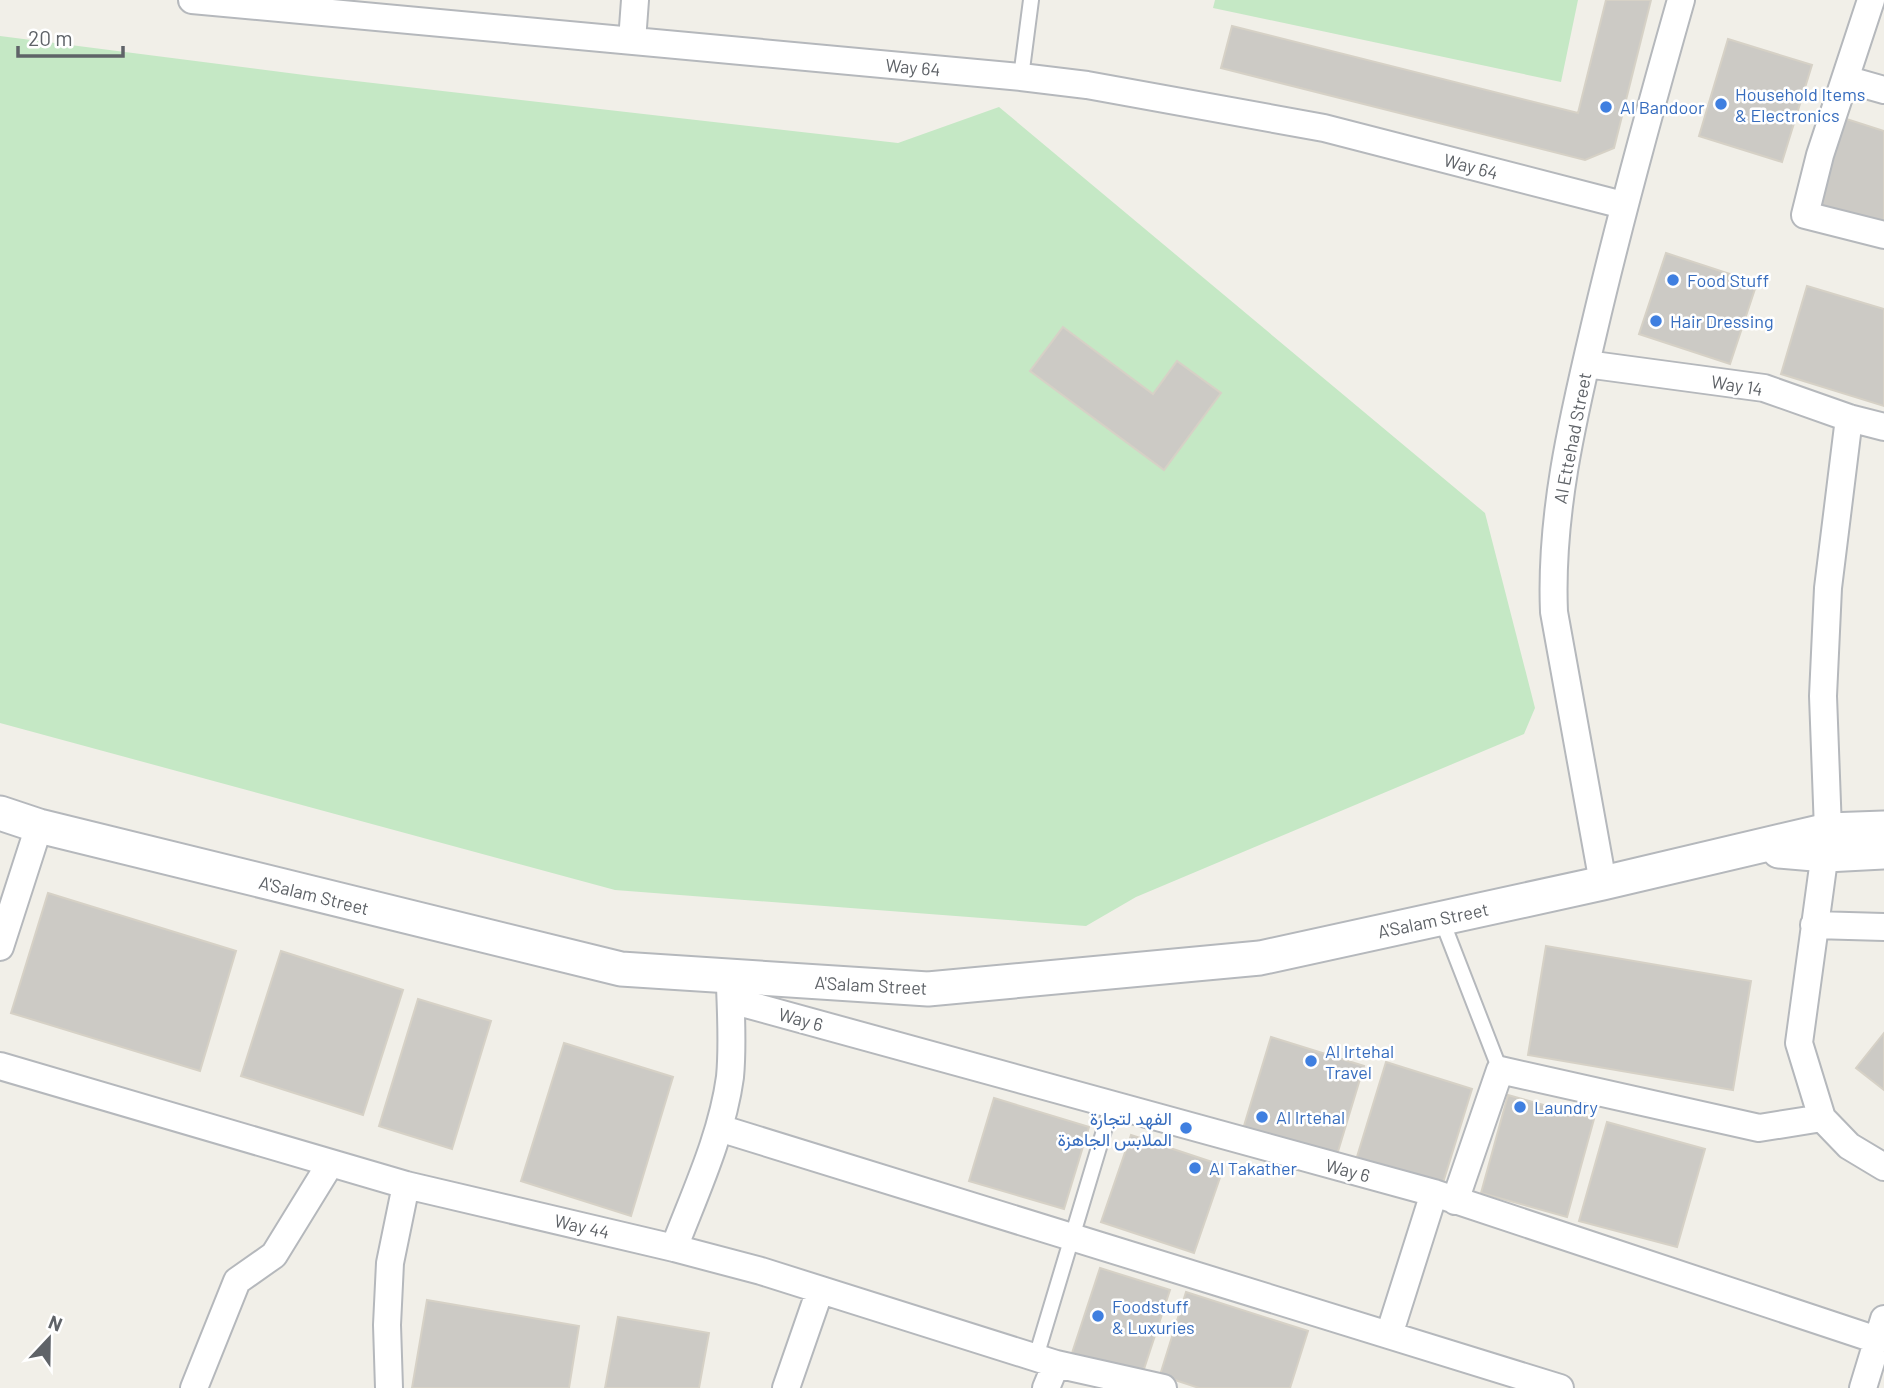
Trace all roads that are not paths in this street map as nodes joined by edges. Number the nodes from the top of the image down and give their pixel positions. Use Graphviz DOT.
graph roads {
  1 [pos="192,0"];
  2 [pos="635,0"];
  3 [pos="1031,0"];
  4 [pos="1681,0"];
  5 [pos="1871,0"];
  6 [pos="632,41"];
  7 [pos="1021,77"];
  8 [pos="1844,79"];
  9 [pos="1884,90"];
  10 [pos="1623,205"];
  11 [pos="1884,235"];
  12 [pos="1586,364"];
  13 [pos="1849,418"];
  14 [pos="1884,427"];
  15 [pos="0,813"];
  16 [pos="39,826"];
  17 [pos="1884,828"];
  18 [pos="1827,842"];
  19 [pos="1884,852"];
  20 [pos="1603,883"];
  21 [pos="1441,919"];
  22 [pos="1814,925"];
  23 [pos="1884,927"];
  24 [pos="0,947"];
  25 [pos="730,988"];
  26 [pos="0,1066"];
  27 [pos="1500,1070"];
  28 [pos="1112,1104"];
  29 [pos="1822,1118"];
  30 [pos="719,1128"];
  31 [pos="330,1164"];
  32 [pos="1884,1167"];
  33 [pos="406,1185"];
  34 [pos="1445,1197"];
  35 [pos="1071,1237"];
  36 [pos="674,1248"];
  37 [pos="820,1290"];
  38 [pos="1881,1329"];
  39 [pos="1390,1335"];
  40 [pos="1046,1360"];
  41 [pos="1872,1378"];
  42 [pos="194,1388"];
  43 [pos="389,1388"];
  44 [pos="786,1388"];
  45 [pos="1045,1388"];
  46 [pos="1163,1388"];
  47 [pos="1560,1388"];
  1 -- 6 [label="street, Way 64"];
  2 -- 6 [label="street"];
  3 -- 7 [label="lane"];
  4 -- 10 [label="street, Al Ettehad Street"];
  5 -- 8 [label="street"];
  6 -- 7 [label="street, Way 64"];
  7 -- 10 [label="street, Way 64"];
  8 -- 9 [label="street"];
  8 -- 11 [label="street"];
  10 -- 12 [label="street, Al Ettehad Street"];
  12 -- 13 [label="street, Way 14"];
  12 -- 20 [label="street, Al Ettehad Street"];
  13 -- 14 [label="street, Way 14"];
  13 -- 18 [label="street"];
  15 -- 16 [label="street, A'Salam Street"];
  16 -- 24 [label="street"];
  16 -- 25 [label="street, A'Salam Street"];
  17 -- 18 [label="street, A'Salam Street"];
  18 -- 19 [label="street, A'Salam Street"];
  18 -- 20 [label="street, A'Salam Street"];
  18 -- 22 [label="street"];
  20 -- 21 [label="street, A'Salam Street"];
  21 -- 25 [label="street, A'Salam Street"];
  21 -- 27 [label="lane"];
  22 -- 23 [label="street"];
  22 -- 29 [label="street"];
  25 -- 28 [label="street, Way 6"];
  25 -- 30 [label="street"];
  26 -- 31 [label="street, Way 44"];
  27 -- 29 [label="street"];
  27 -- 34 [label="street"];
  28 -- 34 [label="street, Way 6"];
  28 -- 35 [label="lane"];
  29 -- 32 [label="street"];
  30 -- 35 [label="street"];
  30 -- 36 [label="street"];
  31 -- 33 [label="street, Way 44"];
  31 -- 42 [label="street"];
  33 -- 36 [label="street, Way 44"];
  33 -- 43 [label="street"];
  34 -- 38 [label="street, Way 6"];
  34 -- 39 [label="street"];
  35 -- 39 [label="street"];
  35 -- 40 [label="lane"];
  36 -- 37 [label="street, Way 44"];
  37 -- 40 [label="street, Way 44"];
  37 -- 44 [label="street"];
  38 -- 41 [label="street"];
  39 -- 47 [label="street"];
  40 -- 45 [label="street"];
  40 -- 46 [label="street, Way 44"];
}
